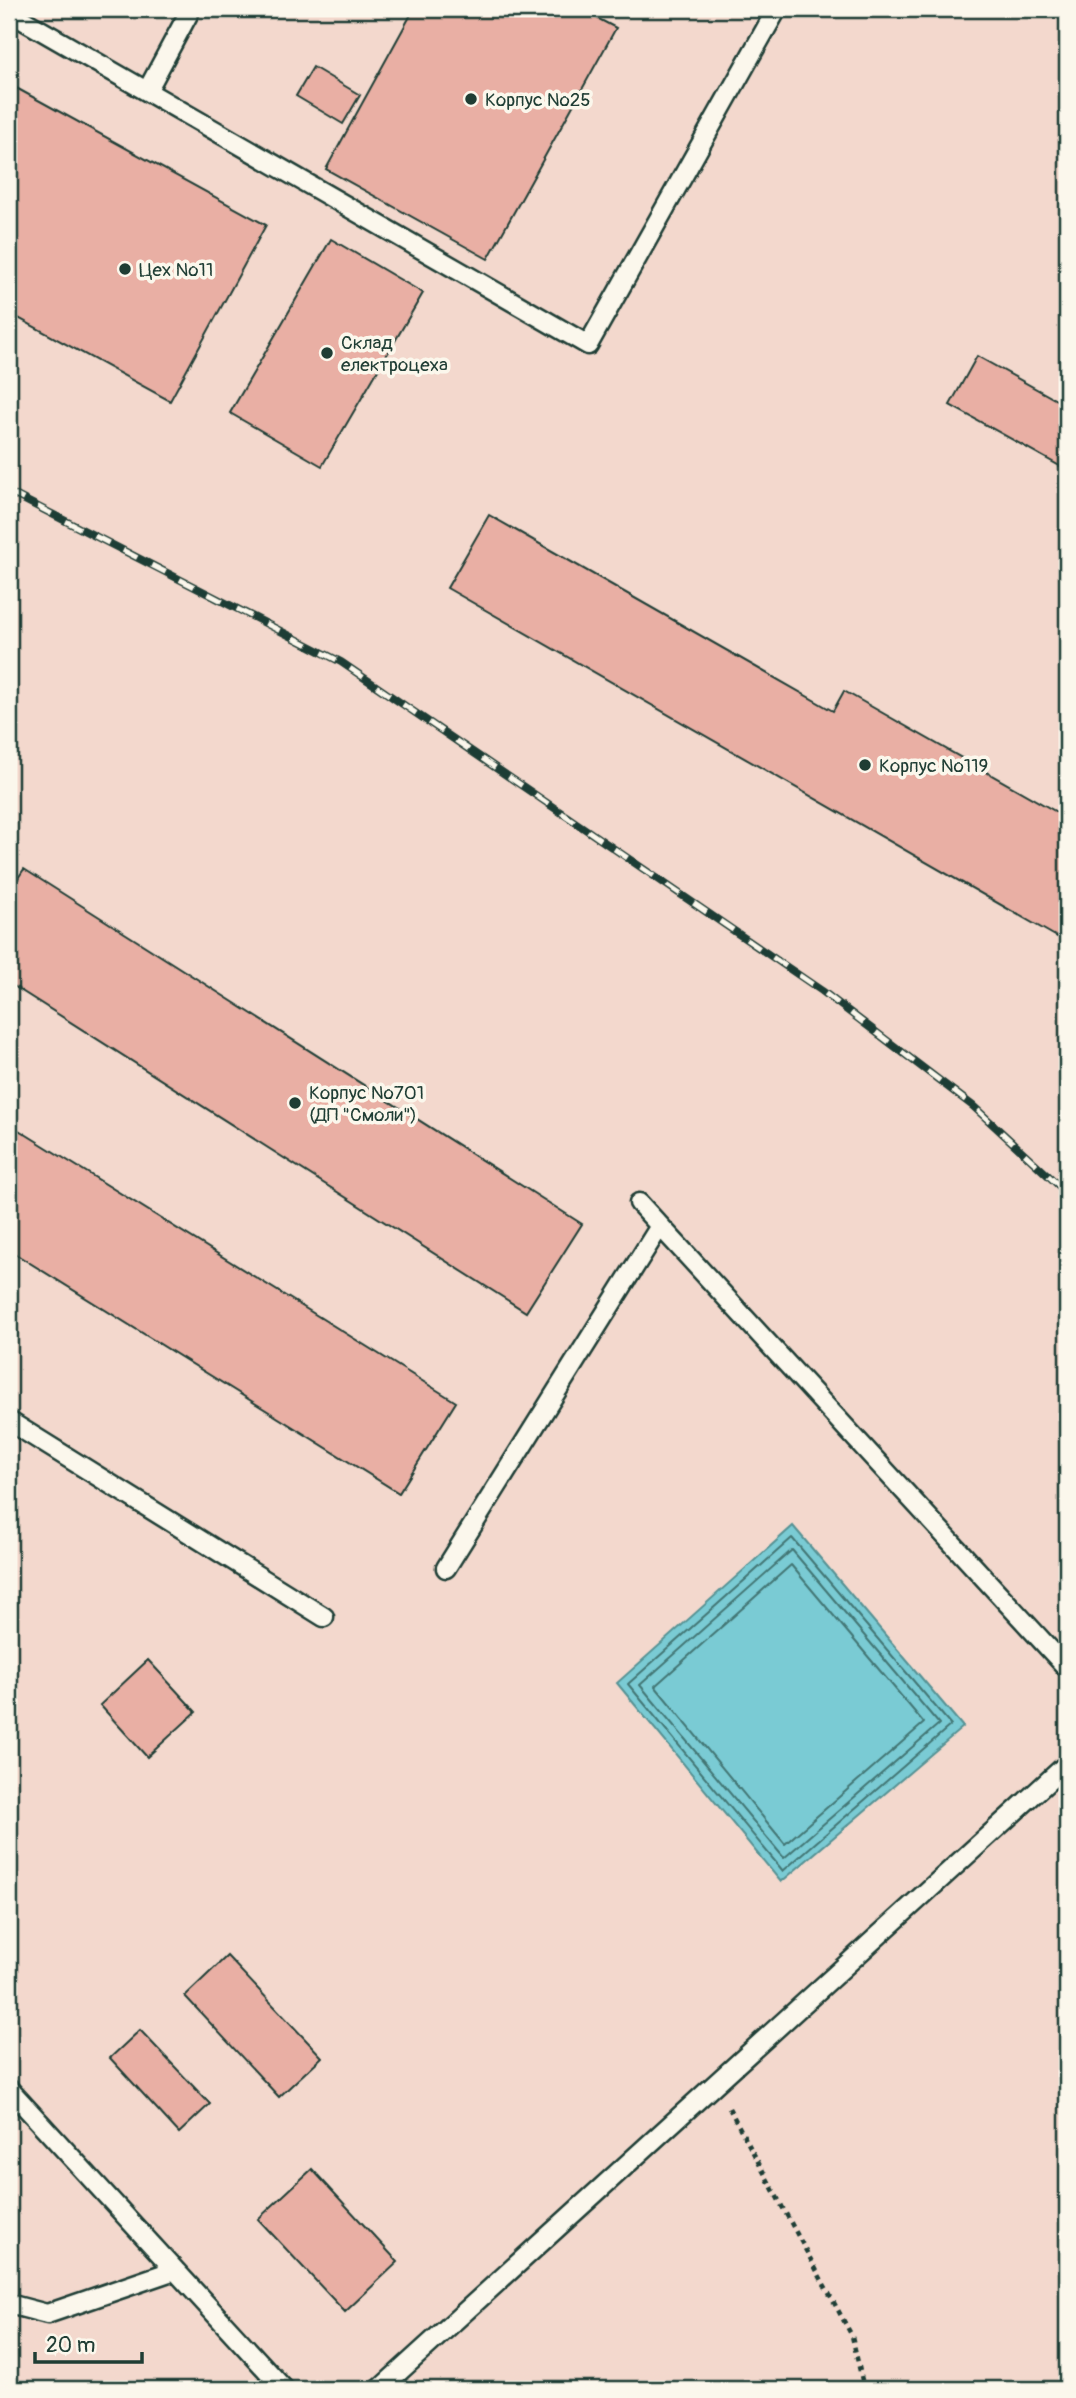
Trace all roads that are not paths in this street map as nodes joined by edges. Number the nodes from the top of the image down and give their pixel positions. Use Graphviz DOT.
graph roads {
  1 [pos="191,9"];
  2 [pos="777,9"];
  3 [pos="9,12"];
  4 [pos="147,91"];
  5 [pos="639,1203"];
  6 [pos="660,1226"];
  7 [pos="9,1421"];
  8 [pos="446,1568"];
  9 [pos="324,1617"];
  10 [pos="1067,1668"];
  11 [pos="1067,1764"];
  12 [pos="9,2089"];
  13 [pos="174,2270"];
  14 [pos="9,2304"];
  15 [pos="284,2389"];
  16 [pos="380,2389"];
  1 -- 4 [label="lane"];
  2 -- 4 [label="lane"];
  3 -- 4 [label="lane"];
  5 -- 6 [label="lane"];
  6 -- 8 [label="lane"];
  6 -- 10 [label="lane"];
  7 -- 9 [label="lane"];
  11 -- 16 [label="lane"];
  12 -- 13 [label="lane"];
  13 -- 14 [label="lane"];
  13 -- 15 [label="lane"];
}
